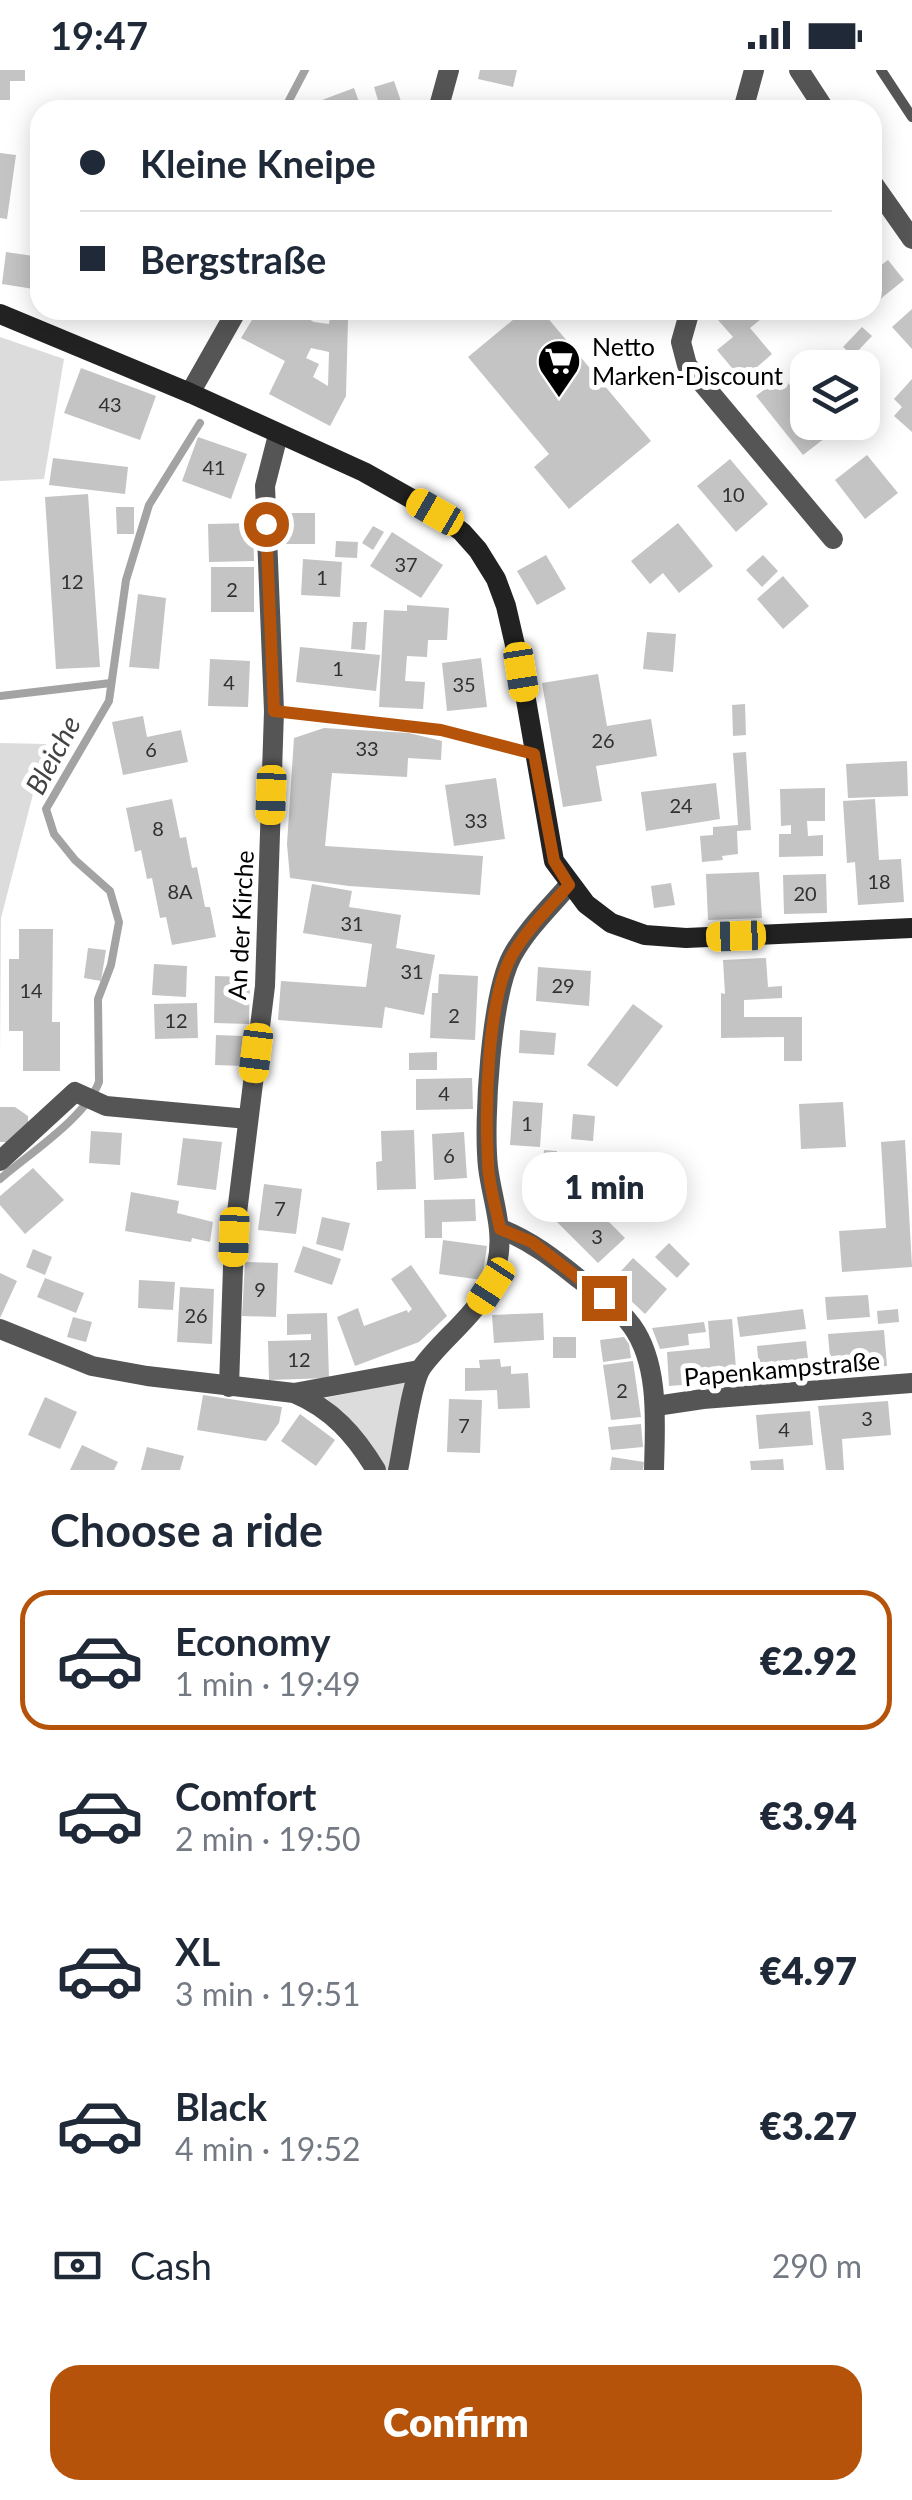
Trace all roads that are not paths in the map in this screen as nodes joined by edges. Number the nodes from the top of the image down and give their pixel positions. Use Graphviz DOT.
graph roads {
  1 [pos="449,70"];
  2 [pos="754,70"];
  3 [pos="799,70"];
  4 [pos="881,70"];
  5 [pos="441,100"];
  6 [pos="746,100"];
  7 [pos="818,100"];
  8 [pos="912,117"];
  9 [pos="882,196"];
  10 [pos="912,239"];
  11 [pos="0,314"];
  12 [pos="232,320"];
  13 [pos="687,320"];
  14 [pos="190,393"];
  15 [pos="278,436"];
  16 [pos="833,539"];
  17 [pos="274,711"];
  18 [pos="534,754"];
  19 [pos="569,885"];
  20 [pos="912,928"];
  21 [pos="248,1119"];
  22 [pos="0,1161"];
  23 [pos="500,1229"];
  24 [pos="0,1329"];
  25 [pos="419,1370"];
  26 [pos="912,1383"];
  27 [pos="230,1387"];
  28 [pos="294,1393"];
  29 [pos="656,1406"];
  30 [pos="376,1470"];
  31 [pos="398,1470"];
  32 [pos="654,1470"];
  1 -- 5 [label="street"];
  2 -- 6 [label="street"];
  3 -- 7 [label="street"];
  4 -- 8 [label="lane"];
  9 -- 10 [label="street"];
  11 -- 14 [label="main road"];
  12 -- 14 [label="street"];
  13 -- 16 [label="street"];
  14 -- 15 [label="main road"];
  15 -- 17 [label="street, An der Kirche"];
  15 -- 18 [label="main road"];
  17 -- 18 [label="lane"];
  17 -- 21 [label="street, An der Kirche"];
  18 -- 19 [label="main road"];
  19 -- 20 [label="main road"];
  19 -- 23 [label="street"];
  21 -- 22 [label="street"];
  21 -- 27 [label="street, An der Kirche"];
  23 -- 25 [label="street"];
  23 -- 29 [label="street"];
  24 -- 27 [label="street"];
  25 -- 28 [label="street"];
  25 -- 31 [label="street"];
  26 -- 29 [label="street, Papenkampstraße"];
  27 -- 28 [label="street"];
  28 -- 30 [label="street"];
  29 -- 32 [label="street"];
}
